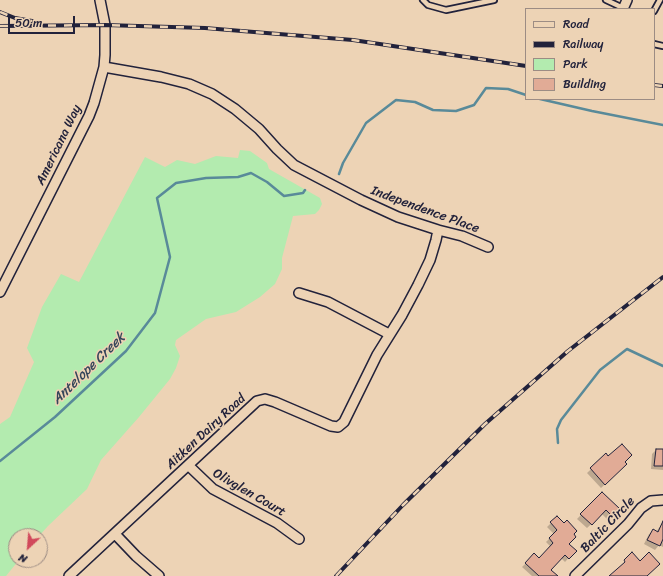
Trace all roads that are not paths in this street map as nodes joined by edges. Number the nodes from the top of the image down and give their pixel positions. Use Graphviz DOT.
graph roads {
  1 [pos="100,0"];
  2 [pos="423,0"];
  3 [pos="494,0"];
  4 [pos="606,0"];
  5 [pos="660,0"];
  6 [pos="624,6"];
  7 [pos="655,9"];
  8 [pos="104,67"];
  9 [pos="438,230"];
  10 [pos="488,247"];
  11 [pos="0,292"];
  12 [pos="299,293"];
  13 [pos="389,334"];
  14 [pos="189,466"];
  15 [pos="663,500"];
  16 [pos="115,534"];
  17 [pos="300,539"];
  18 [pos="69,576"];
  19 [pos="159,576"];
  20 [pos="575,576"];
  1 -- 8 [label="street, Americana Way"];
  2 -- 3 [label="lane"];
  4 -- 6 [label="lane"];
  5 -- 7 [label="lane"];
  8 -- 9 [label="street, Independence Place"];
  8 -- 11 [label="street, Americana Way"];
  9 -- 10 [label="street, Independence Place"];
  9 -- 13 [label="street, Aitken Dairy Road"];
  12 -- 13 [label="street"];
  13 -- 14 [label="street, Aitken Dairy Road"];
  14 -- 16 [label="street, Aitken Dairy Road"];
  14 -- 17 [label="street, Olivglen Court"];
  15 -- 20 [label="street, Baltic Circle"];
  16 -- 18 [label="street, Aitken Dairy Road"];
  16 -- 19 [label="street"];
}
